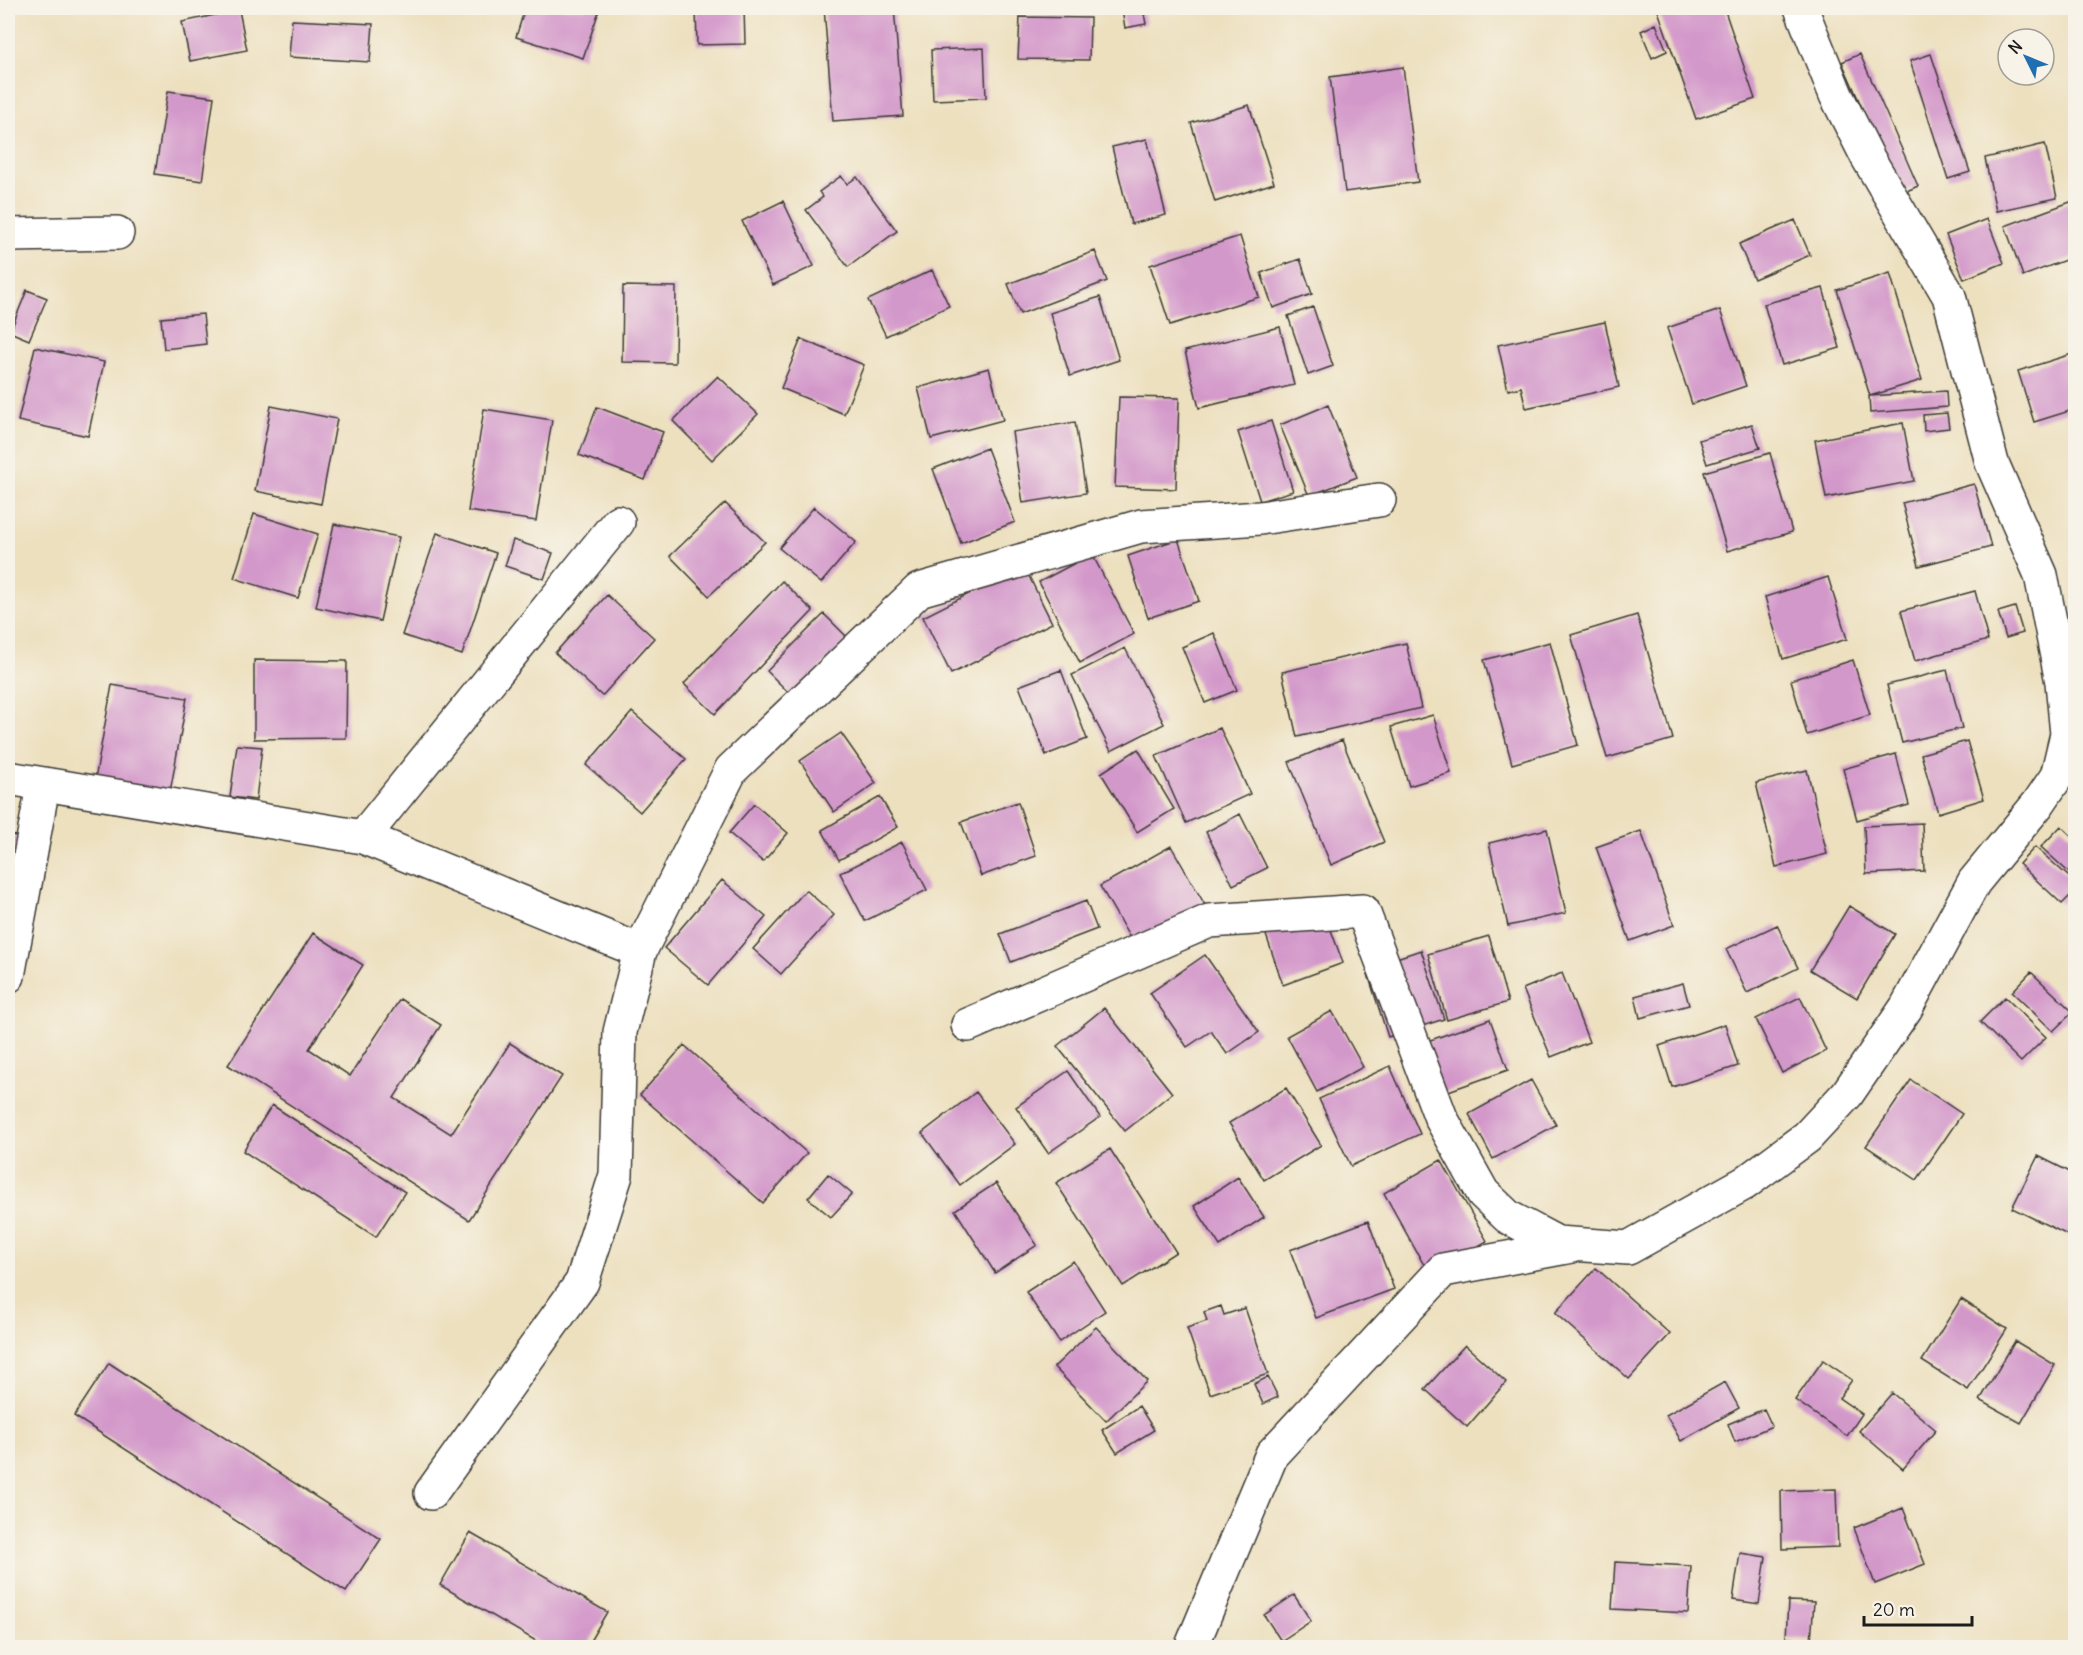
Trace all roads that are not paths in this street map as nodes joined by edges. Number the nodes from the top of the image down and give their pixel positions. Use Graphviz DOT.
graph roads {
  1 [pos="1801,8"];
  2 [pos="117,233"];
  3 [pos="8,235"];
  4 [pos="1379,500"];
  5 [pos="618,522"];
  6 [pos="8,778"];
  7 [pos="43,786"];
  8 [pos="363,837"];
  9 [pos="640,951"];
  10 [pos="8,976"];
  11 [pos="968,1025"];
  12 [pos="1580,1245"];
  13 [pos="431,1493"];
  14 [pos="1191,1647"];
  1 -- 12 [label="street"];
  2 -- 3 [label="street"];
  4 -- 9 [label="street"];
  5 -- 8 [label="street"];
  6 -- 7 [label="street"];
  7 -- 8 [label="street"];
  7 -- 10 [label="street"];
  8 -- 9 [label="street"];
  9 -- 13 [label="street"];
  11 -- 12 [label="street"];
  12 -- 14 [label="street"];
}
